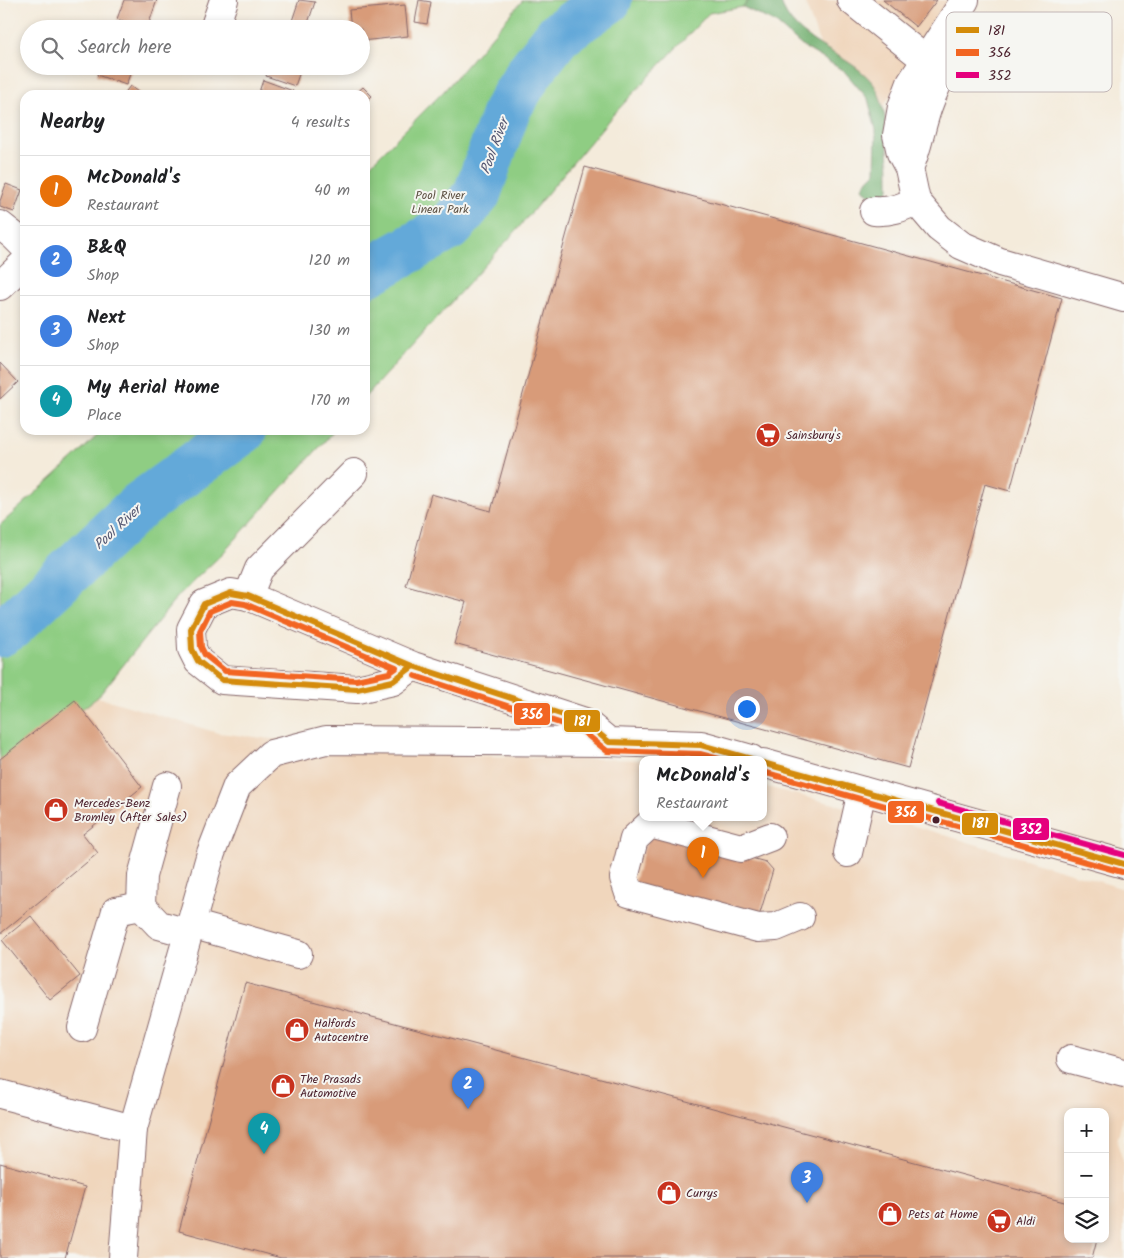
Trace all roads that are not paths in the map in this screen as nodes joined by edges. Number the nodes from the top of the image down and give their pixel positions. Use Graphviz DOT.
graph roads {
  1 [pos="224,0"];
  2 [pos="965,0"];
  3 [pos="984,0"];
  4 [pos="865,4"];
  5 [pos="957,12"];
  6 [pos="977,12"];
  7 [pos="217,20"];
  8 [pos="946,29"];
  9 [pos="926,60"];
  10 [pos="946,66"];
  11 [pos="909,168"];
  12 [pos="916,202"];
  13 [pos="874,211"];
  14 [pos="0,225"];
  15 [pos="20,243"];
  16 [pos="20,267"];
  17 [pos="0,286"];
  18 [pos="1124,298"];
  19 [pos="354,473"];
  20 [pos="248,596"];
  21 [pos="413,666"];
  22 [pos="609,742"];
  23 [pos="740,756"];
  24 [pos="767,764"];
  25 [pos="167,786"];
  26 [pos="862,791"];
  27 [pos="770,837"];
  28 [pos="848,853"];
  29 [pos="1124,864"];
  30 [pos="140,906"];
  31 [pos="800,918"];
  32 [pos="189,929"];
  33 [pos="298,954"];
  34 [pos="82,1028"];
  35 [pos="1071,1059"];
  36 [pos="1124,1073"];
  37 [pos="0,1094"];
  38 [pos="133,1129"];
  39 [pos="123,1258"];
  1 -- 7 [label="street"];
  2 -- 5 [label="street"];
  3 -- 6 [label="street"];
  4 -- 9 [label="street"];
  8 -- 9 [label="street"];
  9 -- 11 [label="street"];
  10 -- 11 [label="street"];
  11 -- 12 [label="street"];
  12 -- 13 [label="street"];
  12 -- 18 [label="street"];
  14 -- 15 [label="street"];
  16 -- 17 [label="street"];
  19 -- 20 [label="street"];
  20 -- 21 [label="street"];
  20 -- 21 [label="street"];
  21 -- 22 [label="street"];
  22 -- 23 [label="street"];
  22 -- 32 [label="street"];
  24 -- 26 [label="street"];
  25 -- 30 [label="street"];
  26 -- 28 [label="street"];
  26 -- 29 [label="street"];
  27 -- 31 [label="street"];
  30 -- 32 [label="street"];
  30 -- 34 [label="street"];
  32 -- 33 [label="street"];
  32 -- 38 [label="street"];
  35 -- 36 [label="street"];
  37 -- 38 [label="street"];
  38 -- 39 [label="street"];
}
